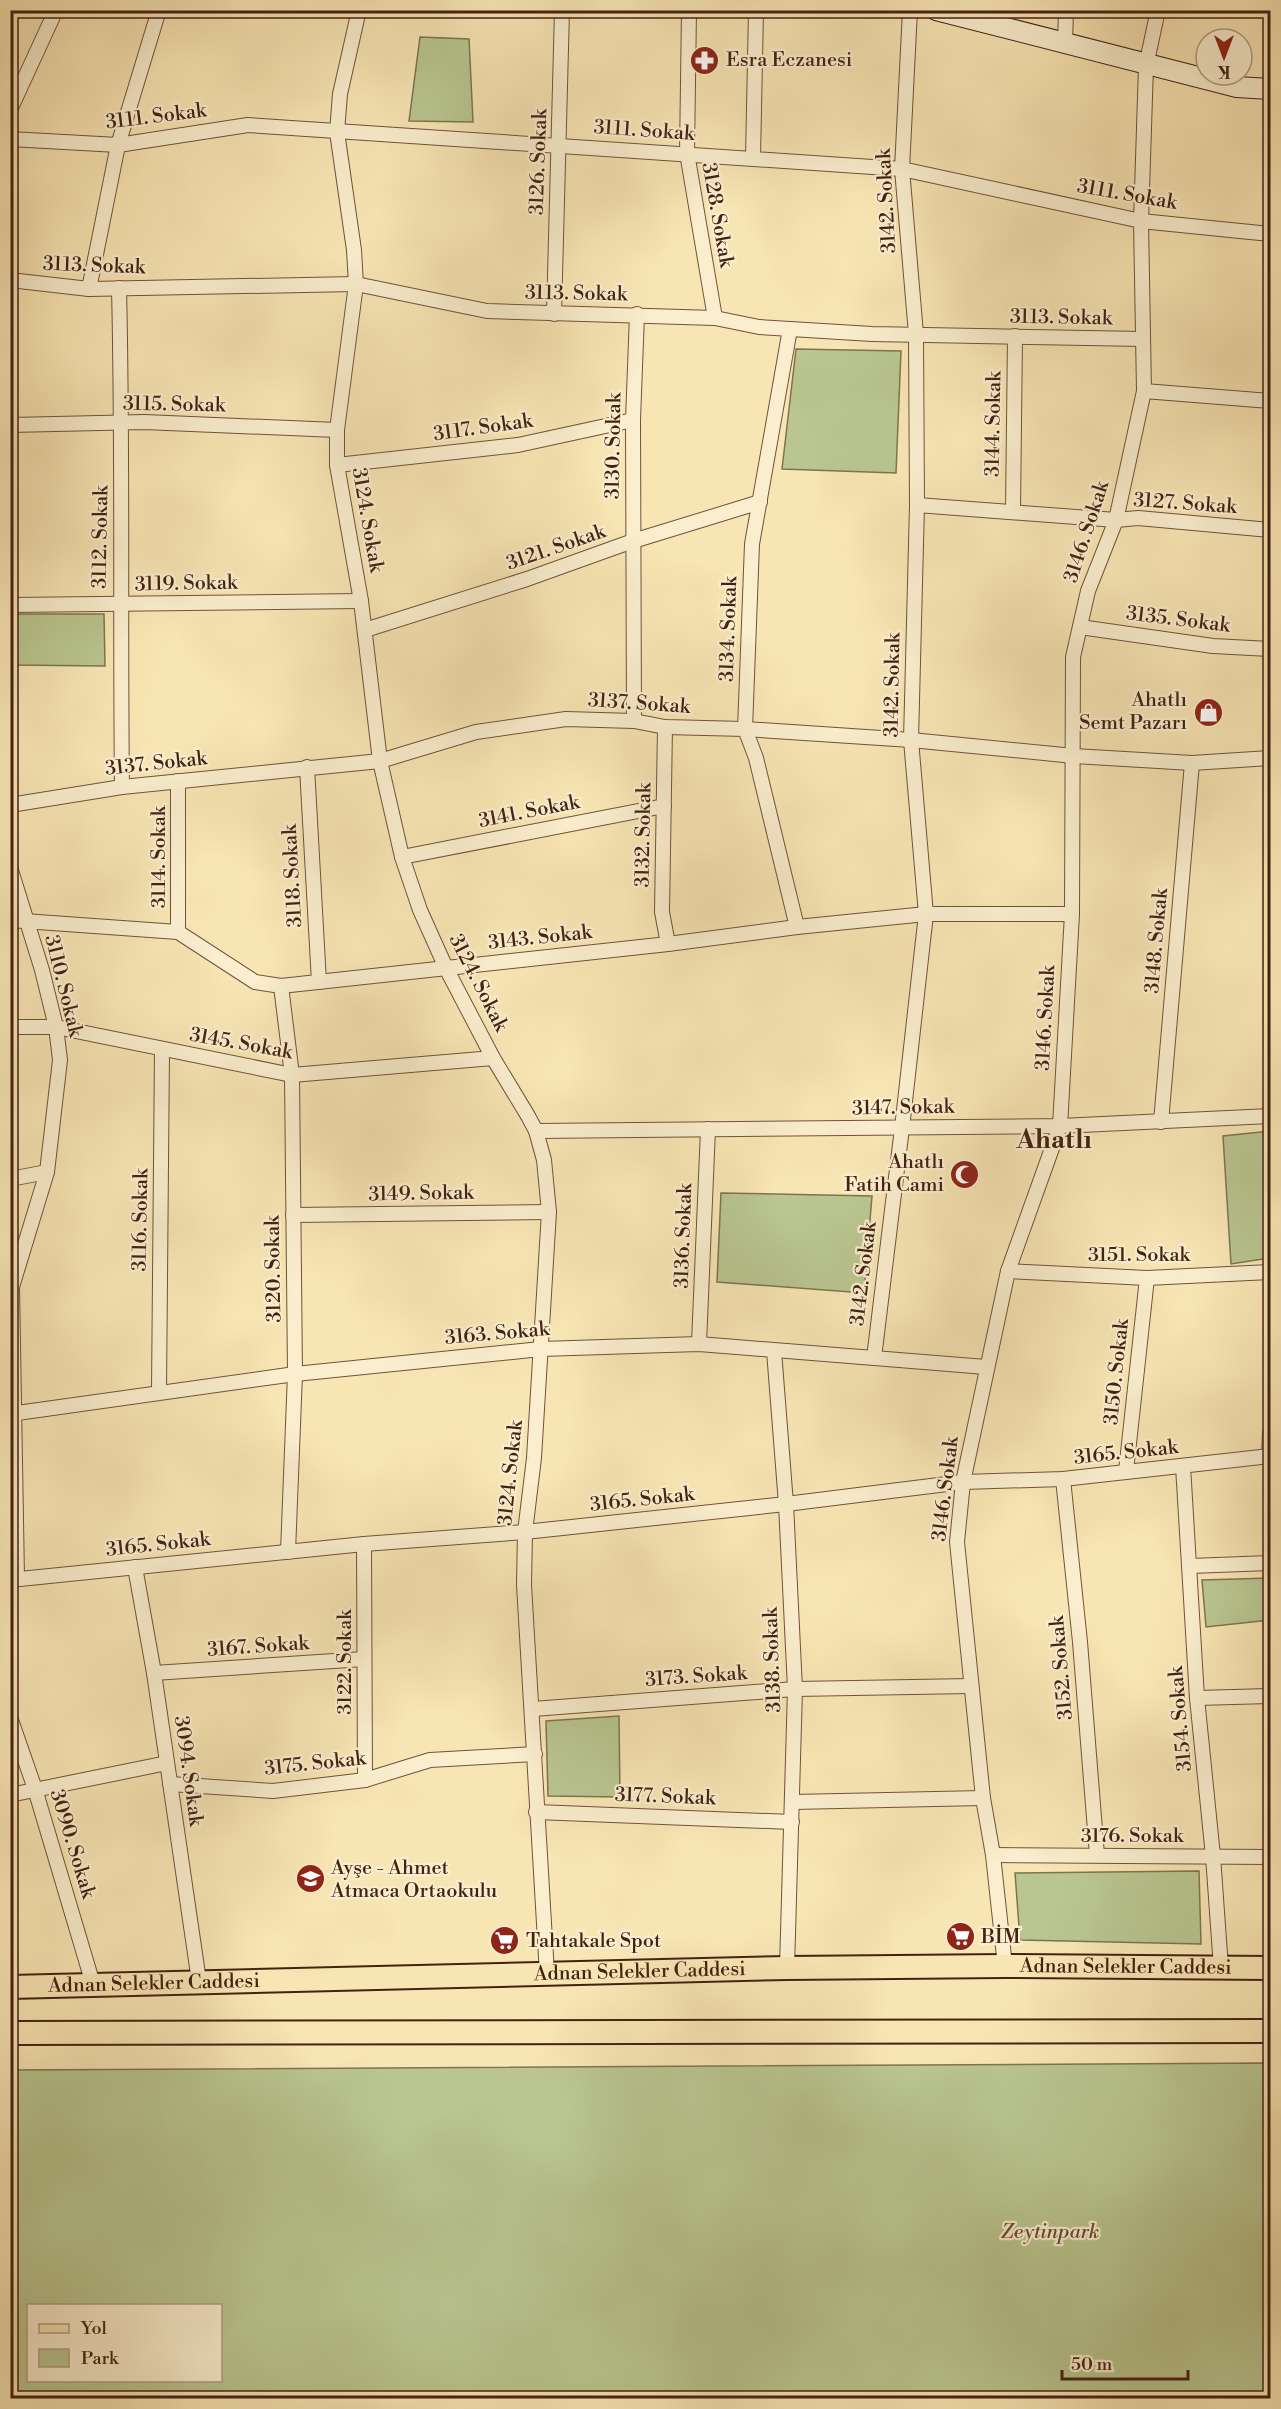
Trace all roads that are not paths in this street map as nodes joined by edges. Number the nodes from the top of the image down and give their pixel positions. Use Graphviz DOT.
graph roads {
  1 [pos="56,10"];
  2 [pos="159,10"];
  3 [pos="359,10"];
  4 [pos="562,10"];
  5 [pos="689,10"];
  6 [pos="756,10"];
  7 [pos="910,10"];
  8 [pos="936,10"];
  9 [pos="1066,10"];
  10 [pos="1158,10"];
  11 [pos="1065,44"];
  12 [pos="1146,66"];
  13 [pos="16,82"];
  14 [pos="1270,89"];
  15 [pos="10,110"];
  16 [pos="337,132"];
  17 [pos="10,139"];
  18 [pos="118,145"];
  19 [pos="560,145"];
  20 [pos="687,153"];
  21 [pos="753,158"];
  22 [pos="902,169"];
  23 [pos="1142,221"];
  24 [pos="1270,234"];
  25 [pos="10,280"];
  26 [pos="356,284"];
  27 [pos="119,288"];
  28 [pos="89,289"];
  29 [pos="554,314"];
  30 [pos="637,314"];
  31 [pos="715,318"];
  32 [pos="790,329"];
  33 [pos="916,334"];
  34 [pos="1015,336"];
  35 [pos="1143,339"];
  36 [pos="1144,391"];
  37 [pos="1270,401"];
  38 [pos="633,420"];
  39 [pos="122,423"];
  40 [pos="10,425"];
  41 [pos="337,430"];
  42 [pos="337,465"];
  43 [pos="760,502"];
  44 [pos="917,505"];
  45 [pos="1013,512"];
  46 [pos="1116,520"];
  47 [pos="1270,530"];
  48 [pos="633,541"];
  49 [pos="361,601"];
  50 [pos="119,604"];
  51 [pos="10,605"];
  52 [pos="1080,627"];
  53 [pos="365,630"];
  54 [pos="1270,649"];
  55 [pos="634,721"];
  56 [pos="665,727"];
  57 [pos="745,729"];
  58 [pos="911,740"];
  59 [pos="1074,756"];
  60 [pos="1270,758"];
  61 [pos="380,761"];
  62 [pos="1192,763"];
  63 [pos="307,767"];
  64 [pos="178,781"];
  65 [pos="122,787"];
  66 [pos="10,805"];
  67 [pos="663,806"];
  68 [pos="402,857"];
  69 [pos="10,867"];
  70 [pos="926,914"];
  71 [pos="1072,914"];
  72 [pos="10,920"];
  73 [pos="27,921"];
  74 [pos="798,927"];
  75 [pos="178,932"];
  76 [pos="668,944"];
  77 [pos="446,968"];
  78 [pos="319,982"];
  79 [pos="281,986"];
  80 [pos="10,1027"];
  81 [pos="56,1027"];
  82 [pos="162,1049"];
  83 [pos="493,1058"];
  84 [pos="292,1075"];
  85 [pos="1270,1116"];
  86 [pos="1161,1122"];
  87 [pos="1060,1126"];
  88 [pos="902,1128"];
  89 [pos="708,1129"];
  90 [pos="536,1131"];
  91 [pos="47,1172"];
  92 [pos="10,1179"];
  93 [pos="549,1212"];
  94 [pos="293,1215"];
  95 [pos="1008,1271"];
  96 [pos="1270,1272"];
  97 [pos="1147,1278"];
  98 [pos="699,1344"];
  99 [pos="541,1349"];
  100 [pos="774,1351"];
  101 [pos="873,1358"];
  102 [pos="986,1367"];
  103 [pos="295,1374"];
  104 [pos="159,1392"];
  105 [pos="12,1414"];
  106 [pos="1270,1433"];
  107 [pos="1270,1456"];
  108 [pos="1183,1466"];
  109 [pos="1126,1471"];
  110 [pos="1063,1479"];
  111 [pos="963,1482"];
  112 [pos="786,1504"];
  113 [pos="525,1532"];
  114 [pos="364,1544"];
  115 [pos="288,1552"];
  116 [pos="1270,1563"];
  117 [pos="1190,1566"];
  118 [pos="135,1567"];
  119 [pos="14,1579"];
  120 [pos="364,1659"];
  121 [pos="154,1672"];
  122 [pos="971,1686"];
  123 [pos="795,1689"];
  124 [pos="1270,1696"];
  125 [pos="1197,1698"];
  126 [pos="533,1709"];
  127 [pos="10,1718"];
  128 [pos="535,1754"];
  129 [pos="167,1763"];
  130 [pos="365,1780"];
  131 [pos="170,1784"];
  132 [pos="35,1789"];
  133 [pos="10,1795"];
  134 [pos="983,1798"];
  135 [pos="792,1802"];
  136 [pos="536,1812"];
  137 [pos="792,1822"];
  138 [pos="993,1855"];
  139 [pos="1096,1855"];
  140 [pos="1214,1856"];
  141 [pos="1270,1857"];
  142 [pos="1005,1966"];
  143 [pos="787,1968"];
  144 [pos="1221,1968"];
  145 [pos="1270,1968"];
  146 [pos="547,1974"];
  147 [pos="199,1981"];
  148 [pos="93,1984"];
  149 [pos="10,1987"];
  150 [pos="1270,2031"];
  151 [pos="10,2033"];
  1 -- 13 [label="street"];
  2 -- 18 [label="street"];
  3 -- 16 [label="street, 3124. Sokak"];
  4 -- 19 [label="street, 3126. Sokak"];
  5 -- 20 [label="street, 3128. Sokak"];
  6 -- 21 [label="street"];
  7 -- 22 [label="street, 3142. Sokak"];
  8 -- 11 [label="street"];
  9 -- 11 [label="street"];
  10 -- 12 [label="street, 3146. Sokak"];
  11 -- 12 [label="street"];
  12 -- 14 [label="street"];
  12 -- 23 [label="street, 3146. Sokak"];
  13 -- 15 [label="street"];
  16 -- 18 [label="street, 3111. Sokak"];
  16 -- 19 [label="street, 3111. Sokak"];
  16 -- 26 [label="street, 3124. Sokak"];
  17 -- 18 [label="street, 3111. Sokak"];
  18 -- 28 [label="street"];
  19 -- 20 [label="street, 3111. Sokak"];
  19 -- 29 [label="street, 3126. Sokak"];
  20 -- 21 [label="street, 3111. Sokak"];
  20 -- 31 [label="street, 3128. Sokak"];
  21 -- 22 [label="street, 3111. Sokak"];
  22 -- 23 [label="street, 3111. Sokak"];
  22 -- 33 [label="street, 3142. Sokak"];
  23 -- 24 [label="street, 3111. Sokak"];
  23 -- 35 [label="street, 3146. Sokak"];
  25 -- 28 [label="street, 3113. Sokak"];
  26 -- 27 [label="street, 3113. Sokak"];
  26 -- 29 [label="street, 3113. Sokak"];
  26 -- 41 [label="street, 3124. Sokak"];
  27 -- 28 [label="street, 3113. Sokak"];
  27 -- 39 [label="street, 3112. Sokak"];
  29 -- 30 [label="street, 3113. Sokak"];
  30 -- 31 [label="street, 3113. Sokak"];
  30 -- 38 [label="street, 3130. Sokak"];
  31 -- 32 [label="street, 3113. Sokak"];
  32 -- 33 [label="street, 3113. Sokak"];
  32 -- 43 [label="street, 3134. Sokak"];
  33 -- 34 [label="street, 3113. Sokak"];
  33 -- 44 [label="street, 3142. Sokak"];
  34 -- 35 [label="street, 3113. Sokak"];
  34 -- 45 [label="street, 3144. Sokak"];
  35 -- 36 [label="street, 3146. Sokak"];
  36 -- 37 [label="street"];
  36 -- 46 [label="street, 3146. Sokak"];
  38 -- 42 [label="street, 3117. Sokak"];
  38 -- 48 [label="street, 3130. Sokak"];
  39 -- 40 [label="street, 3115. Sokak"];
  39 -- 41 [label="street, 3115. Sokak"];
  39 -- 50 [label="street, 3112. Sokak"];
  41 -- 42 [label="street, 3124. Sokak"];
  42 -- 49 [label="street, 3124. Sokak"];
  43 -- 48 [label="street, 3121. Sokak"];
  43 -- 57 [label="street, 3134. Sokak"];
  44 -- 45 [label="street, 3127. Sokak"];
  44 -- 58 [label="street, 3142. Sokak"];
  45 -- 46 [label="street, 3127. Sokak"];
  46 -- 47 [label="street, 3127. Sokak"];
  46 -- 52 [label="street, 3146. Sokak"];
  48 -- 53 [label="street, 3121. Sokak"];
  48 -- 55 [label="street, 3130. Sokak"];
  49 -- 50 [label="street, 3119. Sokak"];
  49 -- 53 [label="street, 3124. Sokak"];
  50 -- 51 [label="street, 3119. Sokak"];
  50 -- 65 [label="street, 3112. Sokak"];
  52 -- 54 [label="street, 3135. Sokak"];
  52 -- 59 [label="street, 3146. Sokak"];
  53 -- 61 [label="street, 3124. Sokak"];
  55 -- 56 [label="street, 3137. Sokak"];
  55 -- 61 [label="street, 3137. Sokak"];
  56 -- 57 [label="street, 3137. Sokak"];
  56 -- 67 [label="street, 3132. Sokak"];
  57 -- 58 [label="street, 3137. Sokak"];
  57 -- 74 [label="street, 3134. Sokak"];
  58 -- 59 [label="street, 3137. Sokak"];
  58 -- 70 [label="street, 3142. Sokak"];
  59 -- 62 [label="street, 3137. Sokak"];
  59 -- 71 [label="street, 3146. Sokak"];
  60 -- 62 [label="street, 3137. Sokak"];
  61 -- 63 [label="street, 3137. Sokak"];
  61 -- 68 [label="street, 3124. Sokak"];
  62 -- 86 [label="street, 3148. Sokak"];
  63 -- 64 [label="street, 3137. Sokak"];
  63 -- 78 [label="street, 3118. Sokak"];
  64 -- 65 [label="street, 3137. Sokak"];
  64 -- 75 [label="street, 3114. Sokak"];
  65 -- 66 [label="street, 3137. Sokak"];
  67 -- 68 [label="street, 3141. Sokak"];
  67 -- 76 [label="street, 3132. Sokak"];
  68 -- 77 [label="street, 3124. Sokak"];
  69 -- 73 [label="street, 3110. Sokak"];
  70 -- 71 [label="street, 3143. Sokak"];
  70 -- 74 [label="street, 3143. Sokak"];
  70 -- 88 [label="street, 3142. Sokak"];
  71 -- 87 [label="street, 3146. Sokak"];
  72 -- 73 [label="street, 3143. Sokak"];
  73 -- 75 [label="street, 3143. Sokak"];
  73 -- 81 [label="street, 3110. Sokak"];
  74 -- 76 [label="street, 3143. Sokak"];
  75 -- 79 [label="street, 3143. Sokak"];
  76 -- 77 [label="street, 3143. Sokak"];
  77 -- 78 [label="street, 3143. Sokak"];
  77 -- 83 [label="street, 3124. Sokak"];
  78 -- 79 [label="street, 3143. Sokak"];
  79 -- 84 [label="street, 3120. Sokak"];
  80 -- 81 [label="street, 3145. Sokak"];
  81 -- 82 [label="street, 3145. Sokak"];
  81 -- 91 [label="street, 3110. Sokak"];
  82 -- 84 [label="street, 3145. Sokak"];
  82 -- 104 [label="street, 3116. Sokak"];
  83 -- 84 [label="street, 3145. Sokak"];
  83 -- 90 [label="street, 3124. Sokak"];
  84 -- 94 [label="street, 3120. Sokak"];
  85 -- 86 [label="street, 3147. Sokak"];
  86 -- 87 [label="street, 3147. Sokak"];
  87 -- 88 [label="street, 3147. Sokak"];
  87 -- 95 [label="street, 3146. Sokak"];
  88 -- 89 [label="street, 3147. Sokak"];
  88 -- 101 [label="street, 3142. Sokak"];
  89 -- 90 [label="street, 3147. Sokak"];
  89 -- 98 [label="street, 3136. Sokak"];
  90 -- 93 [label="street, 3124. Sokak"];
  91 -- 92 [label="street"];
  91 -- 105 [label="street, 3110. Sokak"];
  93 -- 94 [label="street, 3149. Sokak"];
  93 -- 99 [label="street, 3124. Sokak"];
  94 -- 103 [label="street, 3120. Sokak"];
  95 -- 97 [label="street, 3151. Sokak"];
  95 -- 102 [label="street, 3146. Sokak"];
  96 -- 97 [label="street, 3151. Sokak"];
  97 -- 109 [label="street, 3150. Sokak"];
  98 -- 99 [label="street, 3163. Sokak"];
  98 -- 100 [label="street, 3163. Sokak"];
  99 -- 103 [label="street, 3163. Sokak"];
  99 -- 113 [label="street, 3124. Sokak"];
  100 -- 101 [label="street, 3163. Sokak"];
  100 -- 112 [label="street, 3138. Sokak"];
  101 -- 102 [label="street, 3163. Sokak"];
  102 -- 111 [label="street, 3146. Sokak"];
  103 -- 104 [label="street, 3163. Sokak"];
  103 -- 115 [label="street, 3120. Sokak"];
  104 -- 105 [label="street, 3163. Sokak"];
  105 -- 119 [label="street, 3110. Sokak"];
  106 -- 107 [label="street"];
  107 -- 108 [label="street, 3165. Sokak"];
  108 -- 109 [label="street, 3165. Sokak"];
  108 -- 117 [label="street, 3154. Sokak"];
  109 -- 110 [label="street, 3165. Sokak"];
  110 -- 111 [label="street, 3165. Sokak"];
  110 -- 139 [label="street, 3152. Sokak"];
  111 -- 112 [label="street, 3165. Sokak"];
  111 -- 122 [label="street, 3146. Sokak"];
  112 -- 113 [label="street, 3165. Sokak"];
  112 -- 123 [label="street, 3138. Sokak"];
  113 -- 114 [label="street, 3165. Sokak"];
  113 -- 126 [label="street, 3124. Sokak"];
  114 -- 115 [label="street, 3165. Sokak"];
  114 -- 120 [label="street, 3122. Sokak"];
  115 -- 118 [label="street, 3165. Sokak"];
  116 -- 117 [label="street"];
  117 -- 125 [label="street, 3154. Sokak"];
  118 -- 119 [label="street, 3165. Sokak"];
  118 -- 121 [label="street, 3094. Sokak"];
  120 -- 121 [label="street, 3167. Sokak"];
  120 -- 130 [label="street, 3122. Sokak"];
  121 -- 129 [label="street, 3094. Sokak"];
  122 -- 123 [label="street, 3173. Sokak"];
  122 -- 134 [label="street, 3146. Sokak"];
  123 -- 126 [label="street, 3173. Sokak"];
  123 -- 135 [label="street, 3138. Sokak"];
  124 -- 125 [label="street"];
  125 -- 140 [label="street, 3154. Sokak"];
  126 -- 128 [label="street, 3124. Sokak"];
  127 -- 132 [label="street, 3090. Sokak"];
  128 -- 130 [label="street, 3175. Sokak"];
  128 -- 136 [label="street, 3124. Sokak"];
  129 -- 131 [label="street, 3094. Sokak"];
  129 -- 132 [label="street"];
  130 -- 131 [label="street, 3175. Sokak"];
  131 -- 147 [label="street, 3094. Sokak"];
  132 -- 133 [label="street"];
  132 -- 148 [label="street, 3090. Sokak"];
  134 -- 135 [label="street"];
  134 -- 138 [label="street, 3146. Sokak"];
  135 -- 137 [label="street, 3138. Sokak"];
  136 -- 137 [label="street, 3177. Sokak"];
  136 -- 146 [label="street, 3124. Sokak"];
  137 -- 143 [label="street, 3138. Sokak"];
  138 -- 139 [label="street, 3176. Sokak"];
  138 -- 142 [label="street, 3146. Sokak"];
  139 -- 140 [label="street, 3176. Sokak"];
  140 -- 141 [label="street, 3176. Sokak"];
  140 -- 144 [label="street, 3154. Sokak"];
  142 -- 143 [label="main road, Adnan Selekler Caddesi"];
  142 -- 144 [label="main road, Adnan Selekler Caddesi"];
  143 -- 146 [label="main road, Adnan Selekler Caddesi"];
  144 -- 145 [label="main road, Adnan Selekler Caddesi"];
  146 -- 147 [label="main road, Adnan Selekler Caddesi"];
  147 -- 148 [label="main road, Adnan Selekler Caddesi"];
  148 -- 149 [label="main road, Adnan Selekler Caddesi"];
  150 -- 151 [label="main road"];
}
